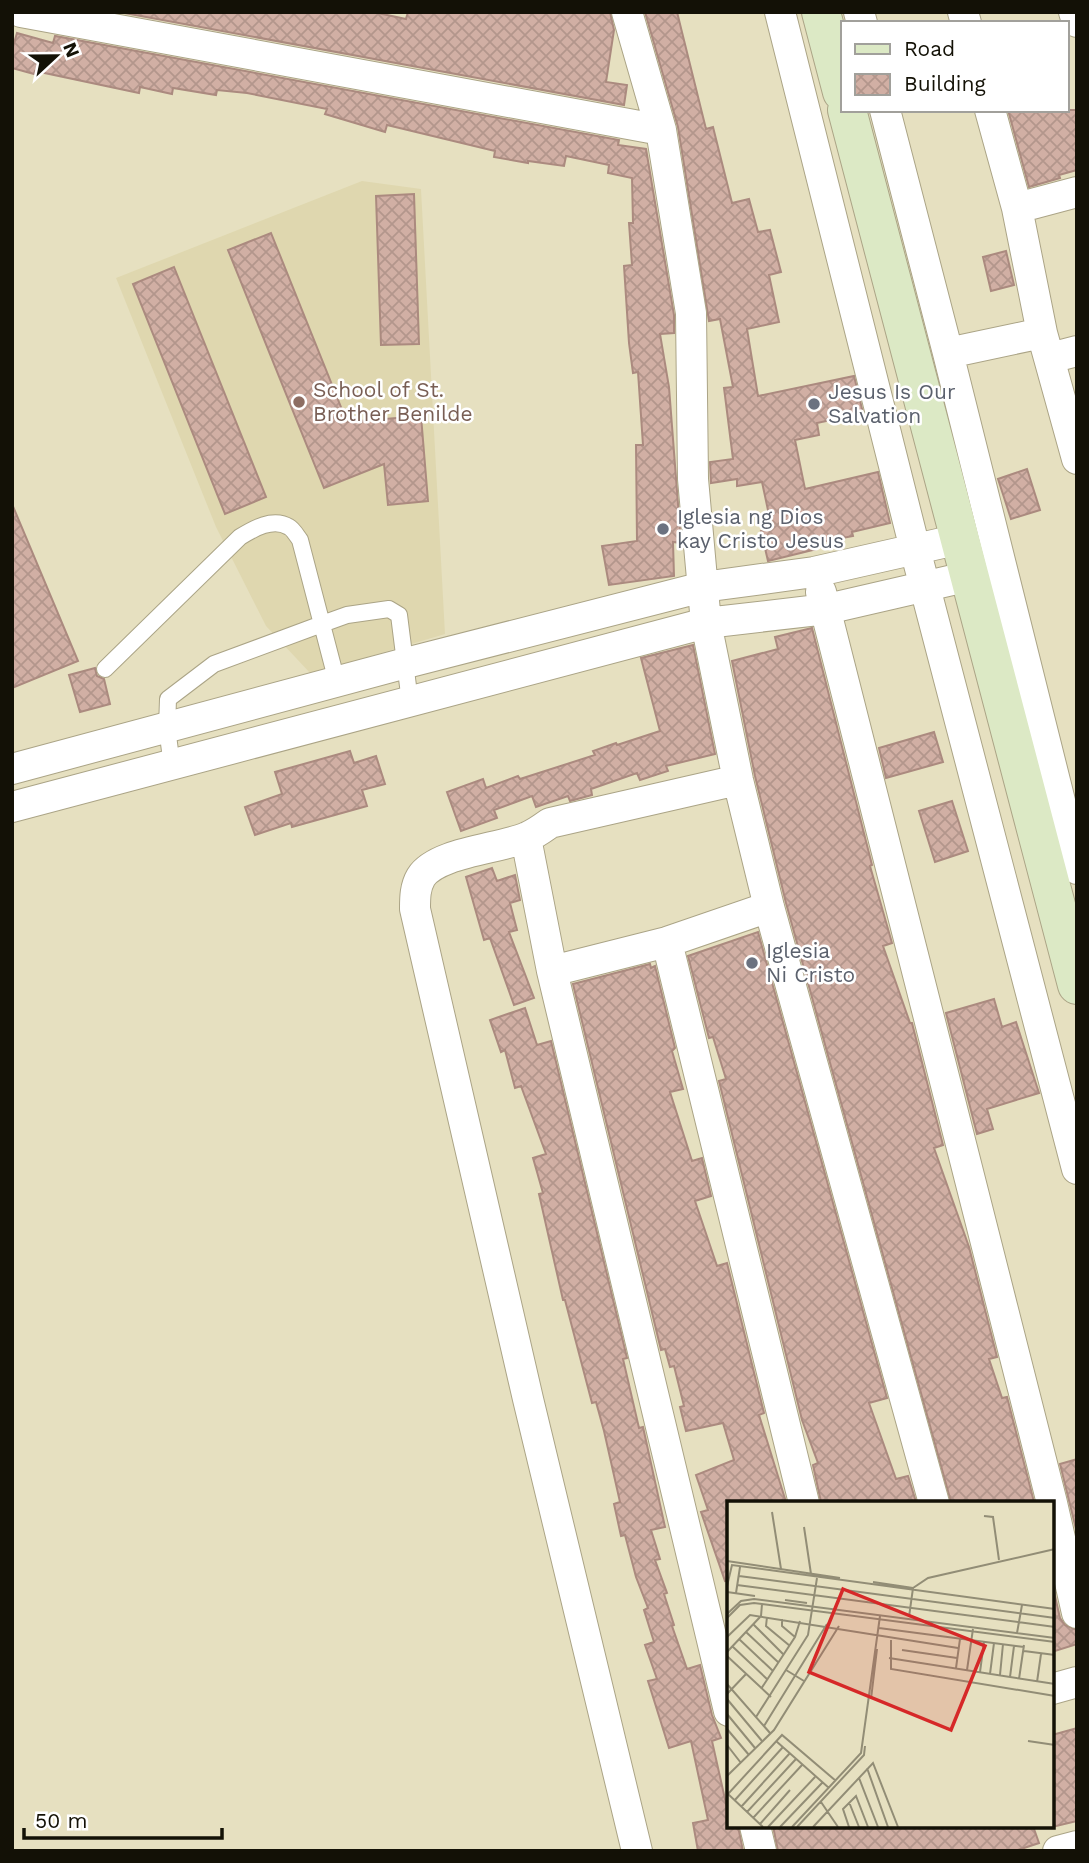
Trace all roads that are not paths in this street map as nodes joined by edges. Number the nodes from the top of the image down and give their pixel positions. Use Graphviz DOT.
graph roads {
  1 [pos="21,12"];
  2 [pos="627,12"];
  3 [pos="780,12"];
  4 [pos="821,12"];
  5 [pos="1074,12"];
  6 [pos="1077,22"];
  7 [pos="841,88"];
  8 [pos="848,112"];
  9 [pos="886,112"];
  10 [pos="991,112"];
  11 [pos="662,130"];
  12 [pos="1077,192"];
  13 [pos="1017,208"];
  14 [pos="1057,347"];
  15 [pos="948,353"];
  16 [pos="1077,459"];
  17 [pos="960,539"];
  18 [pos="915,549"];
  19 [pos="814,572"];
  20 [pos="970,576"];
  21 [pos="925,586"];
  22 [pos="703,587"];
  23 [pos="827,609"];
  24 [pos="706,623"];
  25 [pos="322,624"];
  26 [pos="406,663"];
  27 [pos="105,669"];
  28 [pos="337,682"];
  29 [pos="410,702"];
  30 [pos="167,728"];
  31 [pos="172,766"];
  32 [pos="12,769"];
  33 [pos="738,780"];
  34 [pos="12,807"];
  35 [pos="526,838"];
  36 [pos="1077,869"];
  37 [pos="769,907"];
  38 [pos="667,942"];
  39 [pos="552,971"];
  40 [pos="1077,985"];
  41 [pos="1077,1169"];
  42 [pos="804,1501"];
  43 [pos="933,1501"];
  44 [pos="1051,1501"];
  45 [pos="1054,1519"];
  46 [pos="1057,1544"];
  47 [pos="1077,1613"];
  48 [pos="719,1633"];
  49 [pos="1077,1682"];
  50 [pos="1054,1688"];
  51 [pos="727,1695"];
  52 [pos="755,1828"];
  53 [pos="1077,1846"];
  54 [pos="637,1851"];
  55 [pos="761,1851"];
  56 [pos="1058,1851"];
  1 -- 11 [label="street"];
  2 -- 11 [label="street"];
  3 -- 18 [label="street"];
  4 -- 7 [label="street"];
  5 -- 6 [label="street"];
  8 -- 17 [label="street"];
  9 -- 15 [label="street"];
  10 -- 13 [label="street"];
  11 -- 22 [label="street"];
  12 -- 13 [label="street"];
  13 -- 14 [label="street"];
  14 -- 15 [label="street"];
  14 -- 16 [label="street"];
  15 -- 36 [label="street"];
  17 -- 18 [label="street"];
  17 -- 20 [label="street"];
  18 -- 19 [label="street"];
  18 -- 21 [label="street"];
  19 -- 22 [label="street"];
  19 -- 23 [label="street"];
  20 -- 21 [label="street"];
  20 -- 40 [label="street"];
  21 -- 23 [label="street"];
  21 -- 41 [label="street"];
  22 -- 24 [label="street"];
  22 -- 26 [label="street"];
  23 -- 24 [label="street"];
  23 -- 44 [label="street"];
  24 -- 29 [label="street"];
  24 -- 33 [label="street"];
  25 -- 26 [label="lane"];
  25 -- 27 [label="lane"];
  25 -- 28 [label="lane"];
  25 -- 30 [label="lane"];
  26 -- 28 [label="street"];
  26 -- 29 [label="lane"];
  28 -- 30 [label="street"];
  29 -- 31 [label="street"];
  30 -- 31 [label="lane"];
  30 -- 32 [label="street"];
  31 -- 34 [label="street"];
  33 -- 35 [label="street"];
  33 -- 37 [label="street"];
  35 -- 39 [label="street"];
  35 -- 54 [label="street"];
  37 -- 38 [label="street"];
  37 -- 43 [label="street"];
  38 -- 39 [label="street"];
  38 -- 42 [label="street"];
  39 -- 48 [label="street"];
  45 -- 46 [label="street"];
  46 -- 47 [label="street"];
  48 -- 51 [label="street"];
  49 -- 50 [label="street"];
  52 -- 55 [label="street"];
  53 -- 56 [label="street"];
}
